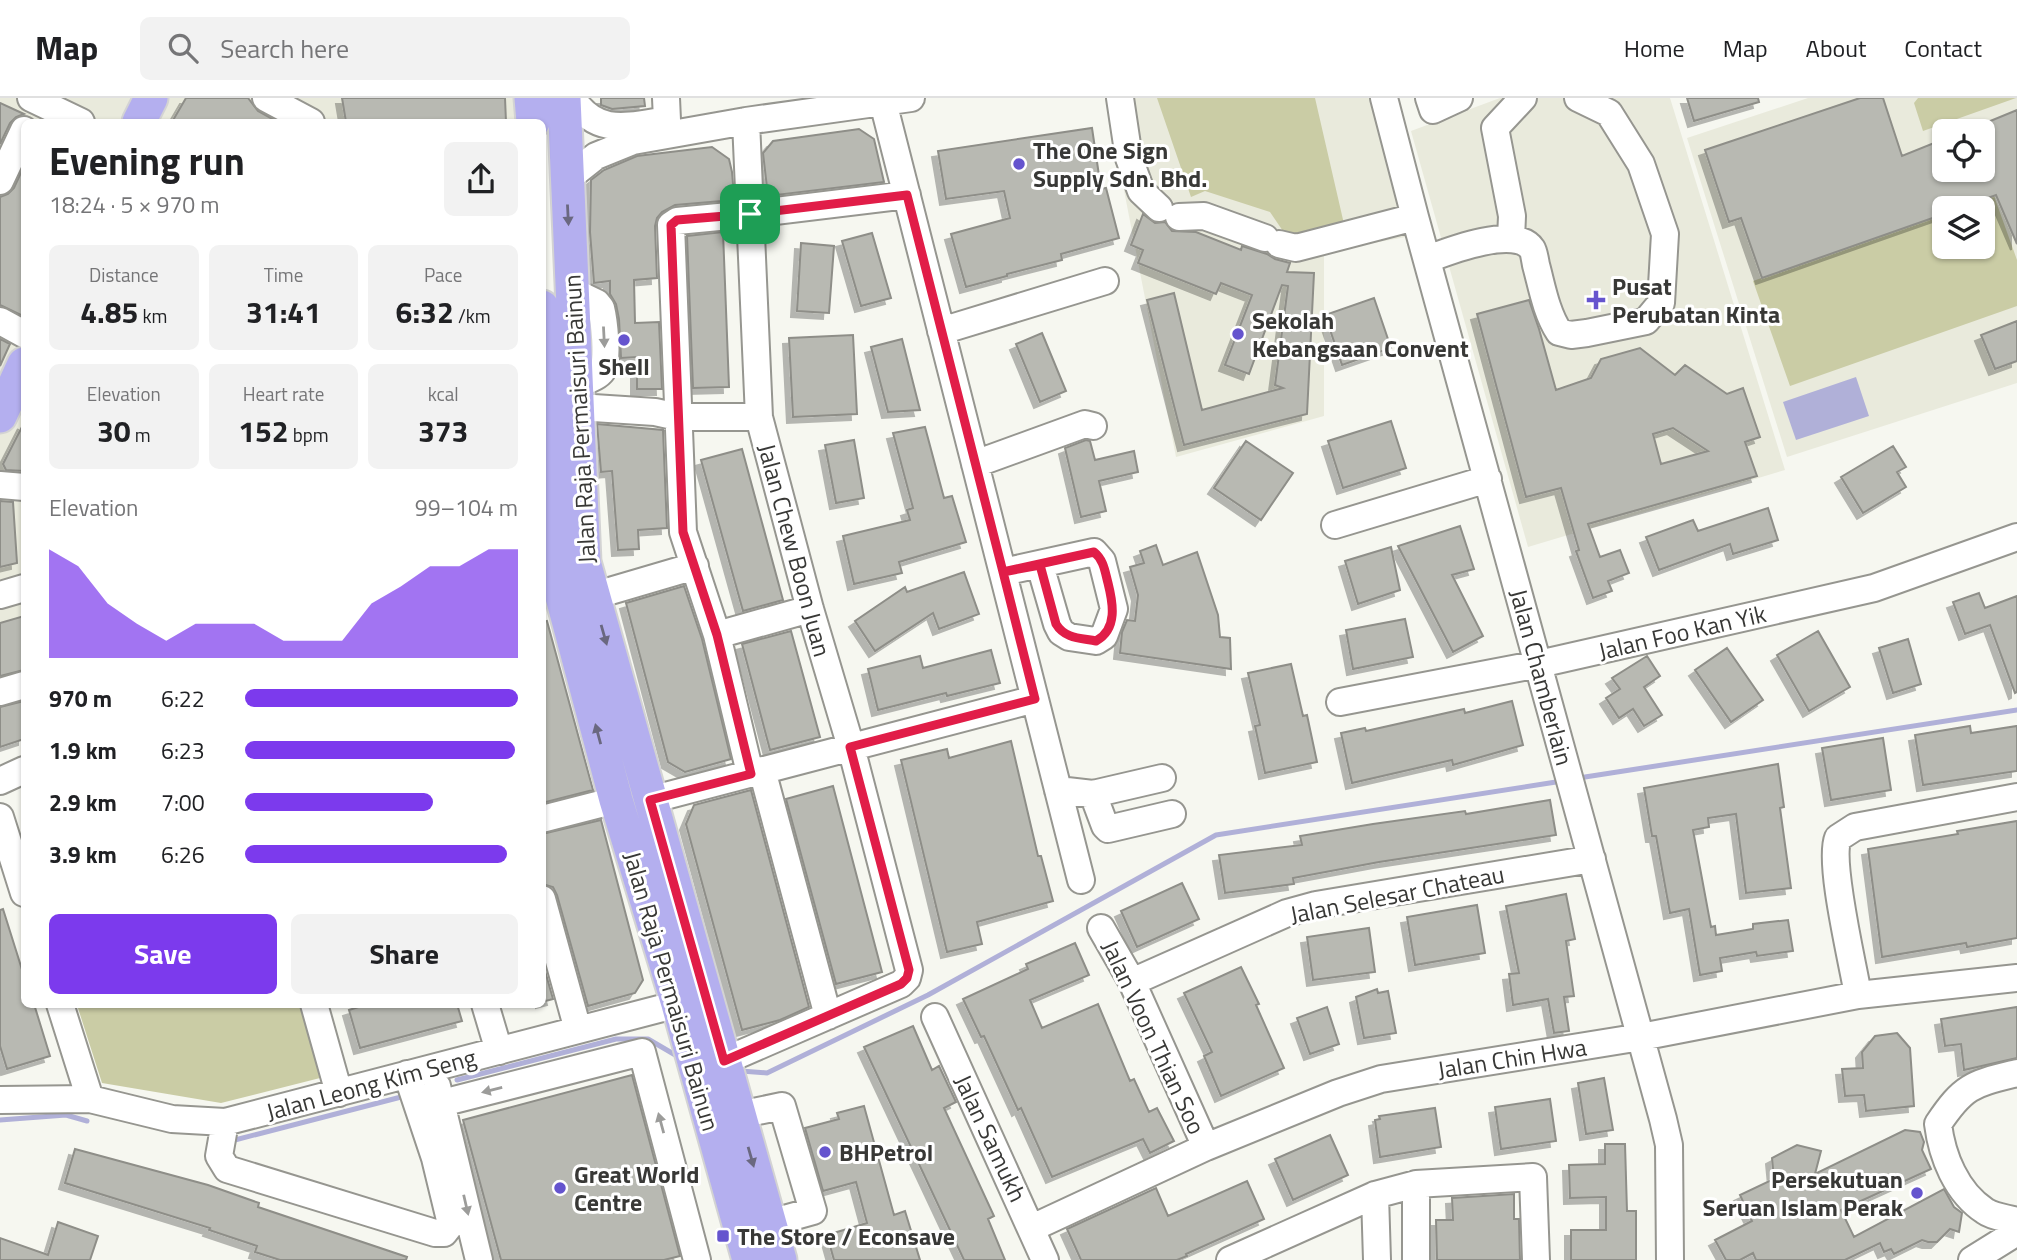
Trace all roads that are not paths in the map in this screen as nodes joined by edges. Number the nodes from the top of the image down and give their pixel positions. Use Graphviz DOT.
graph roads {
  1 [pos="151,98"];
  2 [pos="266,98"];
  3 [pos="311,98"];
  4 [pos="531,98"];
  5 [pos="564,98"];
  6 [pos="572,98"];
  7 [pos="911,98"];
  8 [pos="1119,98"];
  9 [pos="1384,98"];
  10 [pos="1429,98"];
  11 [pos="1459,98"];
  12 [pos="1523,98"];
  13 [pos="1578,98"];
  14 [pos="883,102"];
  15 [pos="32,107"];
  16 [pos="781,107"];
  17 [pos="666,109"];
  18 [pos="71,119"];
  19 [pos="140,119"];
  20 [pos="305,119"];
  21 [pos="317,119"];
  22 [pos="533,119"];
  23 [pos="746,121"];
  24 [pos="21,136"];
  25 [pos="567,179"];
  26 [pos="0,181"];
  27 [pos="907,195"];
  28 [pos="750,214"];
  29 [pos="1415,217"];
  30 [pos="1511,239"];
  31 [pos="1428,259"];
  32 [pos="1105,281"];
  33 [pos="0,321"];
  34 [pos="942,331"];
  35 [pos="21,332"];
  36 [pos="21,378"];
  37 [pos="577,396"];
  38 [pos="0,416"];
  39 [pos="678,417"];
  40 [pos="759,417"];
  41 [pos="1093,426"];
  42 [pos="975,464"];
  43 [pos="546,475"];
  44 [pos="1488,479"];
  45 [pos="0,485"];
  46 [pos="21,487"];
  47 [pos="1335,525"];
  48 [pos="2017,537"];
  49 [pos="548,563"];
  50 [pos="1040,565"];
  51 [pos="695,566"];
  52 [pos="1003,572"];
  53 [pos="21,589"];
  54 [pos="0,595"];
  55 [pos="593,596"];
  56 [pos="810,609"];
  57 [pos="717,635"];
  58 [pos="1539,664"];
  59 [pos="21,686"];
  60 [pos="0,692"];
  61 [pos="1035,699"];
  62 [pos="1340,702"];
  63 [pos="850,747"];
  64 [pos="21,771"];
  65 [pos="756,772"];
  66 [pos="1162,778"];
  67 [pos="0,781"];
  68 [pos="1058,790"];
  69 [pos="1093,794"];
  70 [pos="2017,797"];
  71 [pos="616,800"];
  72 [pos="650,800"];
  73 [pos="1172,814"];
  74 [pos="0,817"];
  75 [pos="546,818"];
  76 [pos="1592,859"];
  77 [pos="1081,880"];
  78 [pos="21,884"];
  79 [pos="546,914"];
  80 [pos="1101,928"];
  81 [pos="692,950"];
  82 [pos="2017,978"];
  83 [pos="1132,982"];
  84 [pos="1858,995"];
  85 [pos="678,1004"];
  86 [pos="61,1008"];
  87 [pos="315,1008"];
  88 [pos="486,1008"];
  89 [pos="828,1016"];
  90 [pos="935,1017"];
  91 [pos="578,1030"];
  92 [pos="1641,1037"];
  93 [pos="499,1051"];
  94 [pos="724,1061"];
  95 [pos="419,1071"];
  96 [pos="2017,1073"];
  97 [pos="339,1093"];
  98 [pos="1,1096"];
  99 [pos="90,1099"];
  100 [pos="442,1103"];
  101 [pos="739,1115"];
  102 [pos="225,1122"];
  103 [pos="1206,1147"];
  104 [pos="445,1156"];
  105 [pos="1416,1184"];
  106 [pos="1376,1195"];
  107 [pos="2017,1221"];
  108 [pos="770,1223"];
  109 [pos="1032,1228"];
  110 [pos="2017,1232"];
  111 [pos="1244,1257"];
  112 [pos="693,1259"];
  113 [pos="479,1260"];
  114 [pos="749,1260"];
  115 [pos="780,1260"];
  116 [pos="1045,1260"];
  117 [pos="1377,1260"];
  118 [pos="1416,1260"];
  119 [pos="1536,1260"];
  120 [pos="1670,1260"];
  121 [pos="1972,1260"];
  1 -- 19 [label="main road"];
  2 -- 20 [label="street"];
  3 -- 21 [label="street"];
  4 -- 22 [label="main road"];
  5 -- 25 [label="main road, Jalan Raja Permaisuri Bainun"];
  6 -- 17 [label="street"];
  7 -- 14 [label="street"];
  8 -- 29 [label="street"];
  9 -- 29 [label="street, Jalan Chamberlain"];
  10 -- 11 [label="street"];
  12 -- 30 [label="street"];
  13 -- 30 [label="street"];
  14 -- 16 [label="street"];
  14 -- 27 [label="street"];
  15 -- 18 [label="street"];
  16 -- 23 [label="street"];
  17 -- 23 [label="street"];
  23 -- 25 [label="street"];
  23 -- 28 [label="street, Jalan Chew Boon Juan"];
  24 -- 26 [label="street"];
  25 -- 37 [label="main road, Jalan Raja Permaisuri Bainun, one-way"];
  27 -- 28 [label="street"];
  27 -- 34 [label="street"];
  28 -- 39 [label="street"];
  28 -- 40 [label="street, Jalan Chew Boon Juan"];
  29 -- 31 [label="street, Jalan Chamberlain"];
  30 -- 31 [label="street"];
  31 -- 44 [label="street, Jalan Chamberlain"];
  32 -- 34 [label="street"];
  33 -- 35 [label="street"];
  34 -- 42 [label="street"];
  36 -- 38 [label="main road"];
  37 -- 39 [label="street"];
  37 -- 55 [label="main road, Jalan Raja Permaisuri Bainun"];
  39 -- 40 [label="street"];
  39 -- 51 [label="street"];
  40 -- 56 [label="street, Jalan Chew Boon Juan"];
  41 -- 42 [label="street"];
  42 -- 52 [label="street"];
  43 -- 49 [label="main road, Jalan Raja Permaisuri Bainun"];
  44 -- 47 [label="street"];
  44 -- 58 [label="street, Jalan Chamberlain"];
  45 -- 46 [label="street"];
  48 -- 58 [label="street, Jalan Foo Kan Yik"];
  71 -- 49 [label="main road, Jalan Raja Permaisuri Bainun, one-way"];
  50 -- 52 [label="street"];
  51 -- 55 [label="street"];
  51 -- 57 [label="street"];
  52 -- 61 [label="street"];
  53 -- 54 [label="street"];
  55 -- 72 [label="main road, Jalan Raja Permaisuri Bainun, one-way"];
  56 -- 57 [label="street"];
  56 -- 63 [label="street, Jalan Chew Boon Juan"];
  57 -- 65 [label="street"];
  58 -- 62 [label="street, Jalan Foo Kan Yik"];
  58 -- 76 [label="street, Jalan Chamberlain"];
  59 -- 60 [label="street"];
  61 -- 63 [label="street"];
  61 -- 68 [label="street"];
  63 -- 65 [label="street"];
  63 -- 89 [label="street, Jalan Chew Boon Juan"];
  64 -- 67 [label="street"];
  65 -- 72 [label="street"];
  65 -- 89 [label="street"];
  66 -- 69 [label="street"];
  68 -- 69 [label="street"];
  68 -- 77 [label="street"];
  69 -- 73 [label="street"];
  70 -- 84 [label="street"];
  71 -- 75 [label="street"];
  71 -- 85 [label="main road, Jalan Raja Permaisuri Bainun"];
  72 -- 81 [label="main road, Jalan Raja Permaisuri Bainun"];
  74 -- 78 [label="street"];
  76 -- 83 [label="street, Jalan Selesar Chateau"];
  76 -- 92 [label="street, Jalan Chamberlain"];
  79 -- 91 [label="street"];
  80 -- 83 [label="street, Jalan Voon Thian Soo"];
  81 -- 85 [label="street"];
  81 -- 94 [label="main road, Jalan Raja Permaisuri Bainun"];
  82 -- 84 [label="street, Jalan Chin Hwa"];
  83 -- 103 [label="street, Jalan Voon Thian Soo"];
  84 -- 92 [label="street, Jalan Chin Hwa"];
  85 -- 91 [label="street, Jalan Leong Kim Seng"];
  85 -- 114 [label="main road, Jalan Raja Permaisuri Bainun"];
  86 -- 99 [label="street"];
  87 -- 97 [label="street"];
  88 -- 93 [label="street"];
  89 -- 94 [label="street"];
  90 -- 109 [label="street, Jalan Samukh"];
  91 -- 93 [label="street, Jalan Leong Kim Seng"];
  92 -- 103 [label="street, Jalan Chin Hwa"];
  92 -- 120 [label="street, Jalan Chamberlain"];
  93 -- 95 [label="street, Jalan Leong Kim Seng"];
  94 -- 101 [label="main road, Jalan Raja Permaisuri Bainun"];
  95 -- 97 [label="street, Jalan Leong Kim Seng"];
  95 -- 100 [label="street"];
  95 -- 104 [label="street"];
  96 -- 107 [label="street"];
  97 -- 102 [label="street, Jalan Leong Kim Seng"];
  98 -- 99 [label="street, Jalan Leong Kim Seng"];
  99 -- 102 [label="street, Jalan Leong Kim Seng"];
  100 -- 104 [label="street"];
  112 -- 100 [label="street, one-way"];
  101 -- 108 [label="main road, Jalan Raja Permaisuri Bainun, one-way"];
  101 -- 108 [label="street"];
  102 -- 104 [label="street"];
  103 -- 109 [label="street, Jalan Chin Hwa"];
  104 -- 113 [label="street, one-way"];
  105 -- 106 [label="street"];
  105 -- 118 [label="street"];
  105 -- 119 [label="street"];
  106 -- 111 [label="street"];
  106 -- 117 [label="street"];
  108 -- 115 [label="main road, Jalan Raja Permaisuri Bainun"];
  109 -- 116 [label="street, Jalan Samukh"];
  110 -- 121 [label="street"];
}
